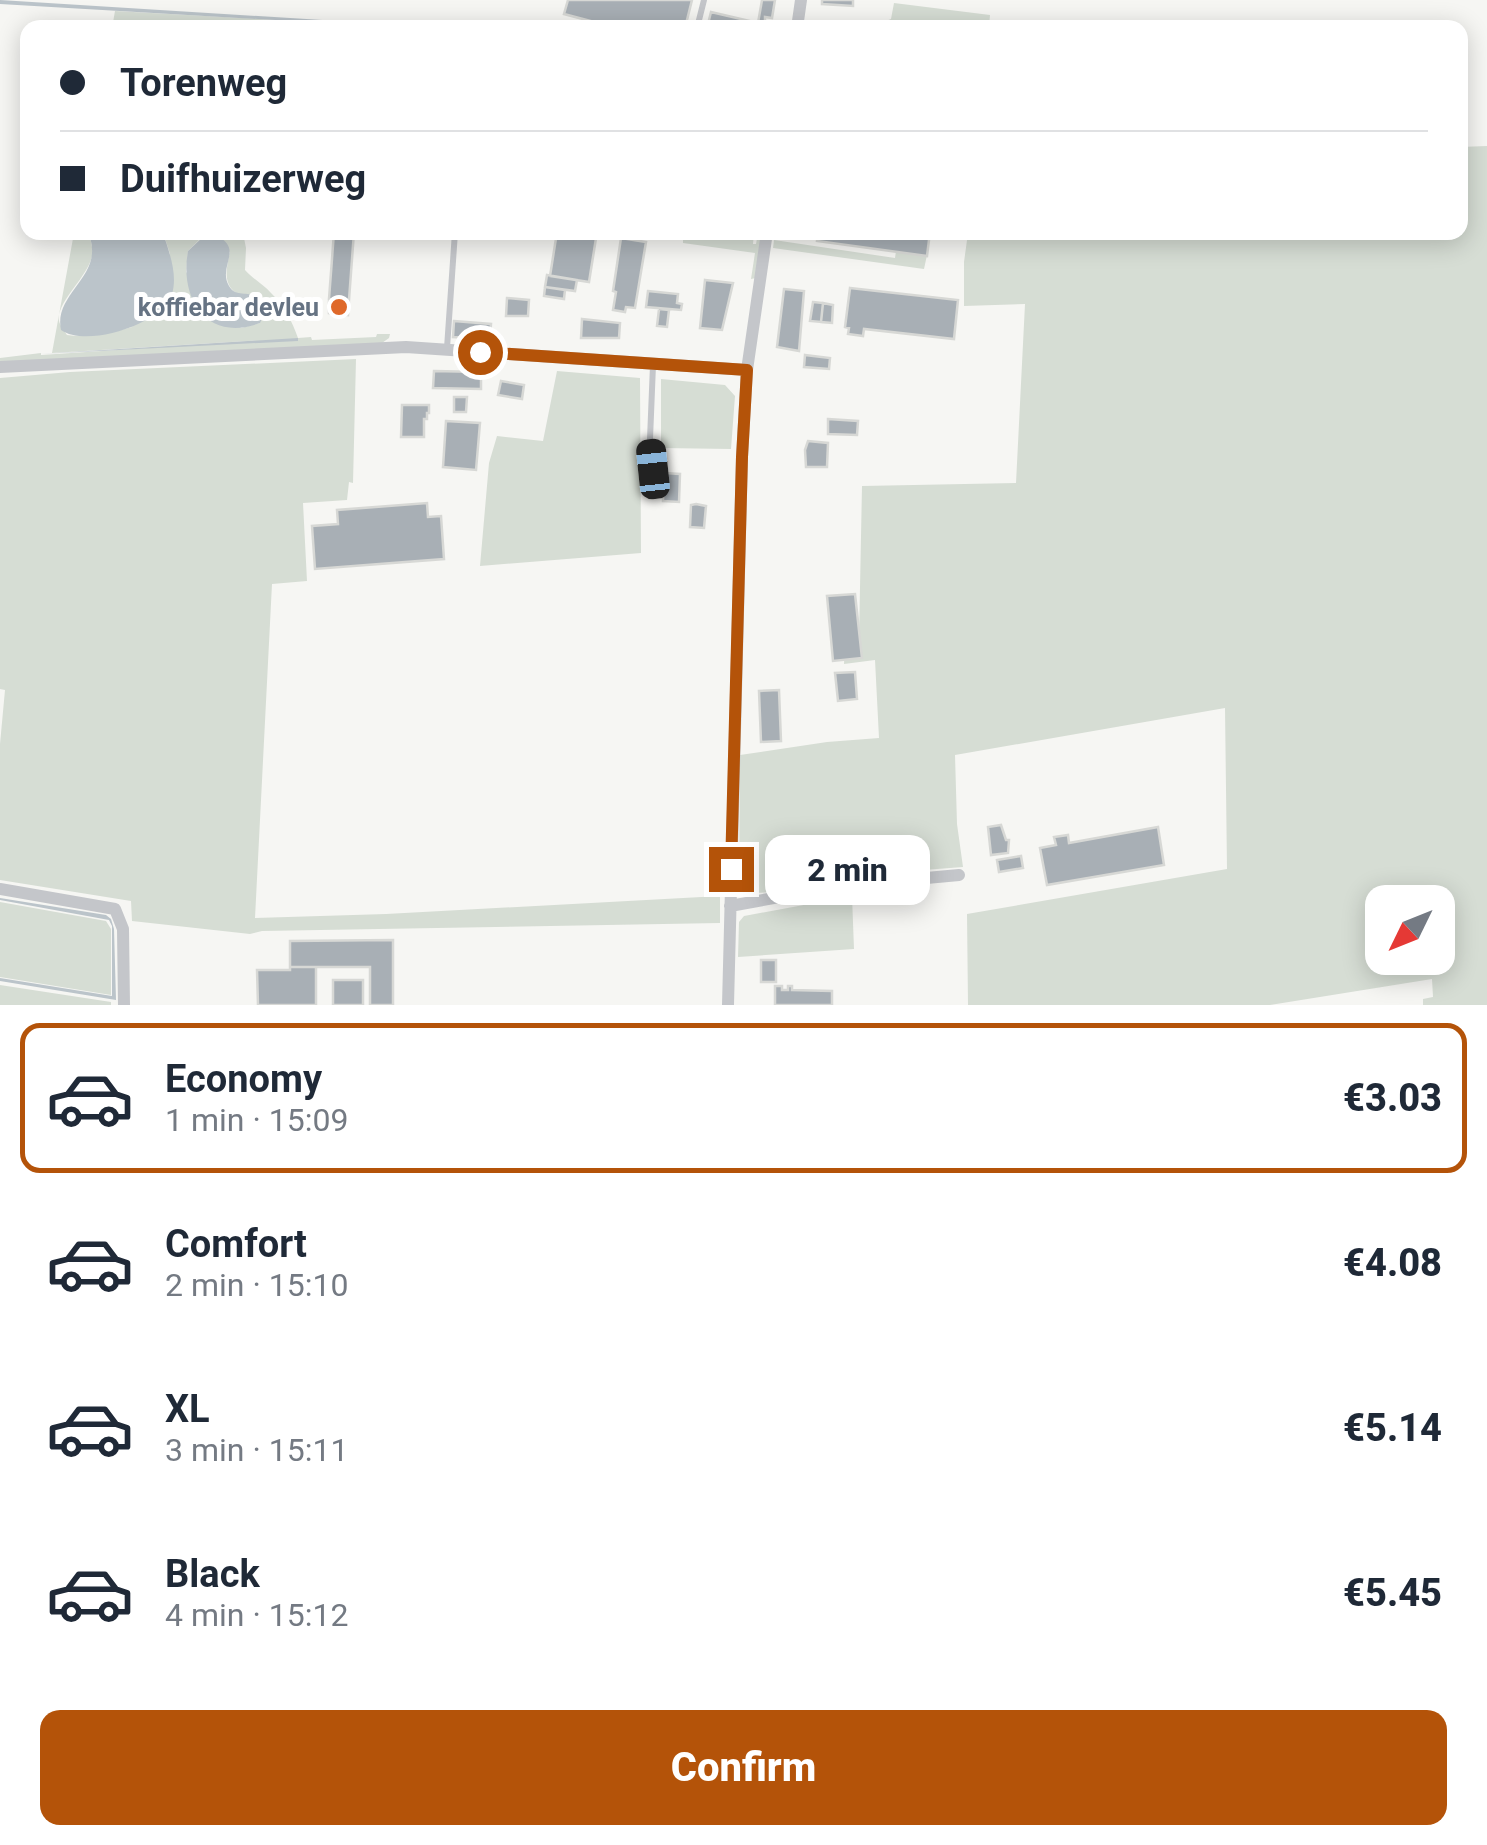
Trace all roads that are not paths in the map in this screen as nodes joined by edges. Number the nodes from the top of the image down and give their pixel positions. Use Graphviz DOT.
graph roads {
  1 [pos="454,240"];
  2 [pos="766,240"];
  3 [pos="446,349"];
  4 [pos="653,364"];
  5 [pos="0,367"];
  6 [pos="747,370"];
  7 [pos="653,469"];
  8 [pos="959,875"];
  9 [pos="0,889"];
  10 [pos="730,906"];
  11 [pos="124,1005"];
  12 [pos="728,1005"];
  1 -- 3 [label="lane"];
  2 -- 6 [label="street"];
  3 -- 4 [label="street"];
  3 -- 5 [label="street"];
  4 -- 6 [label="street"];
  4 -- 7 [label="lane"];
  6 -- 10 [label="street"];
  8 -- 10 [label="street"];
  9 -- 11 [label="street"];
  10 -- 12 [label="street"];
}
